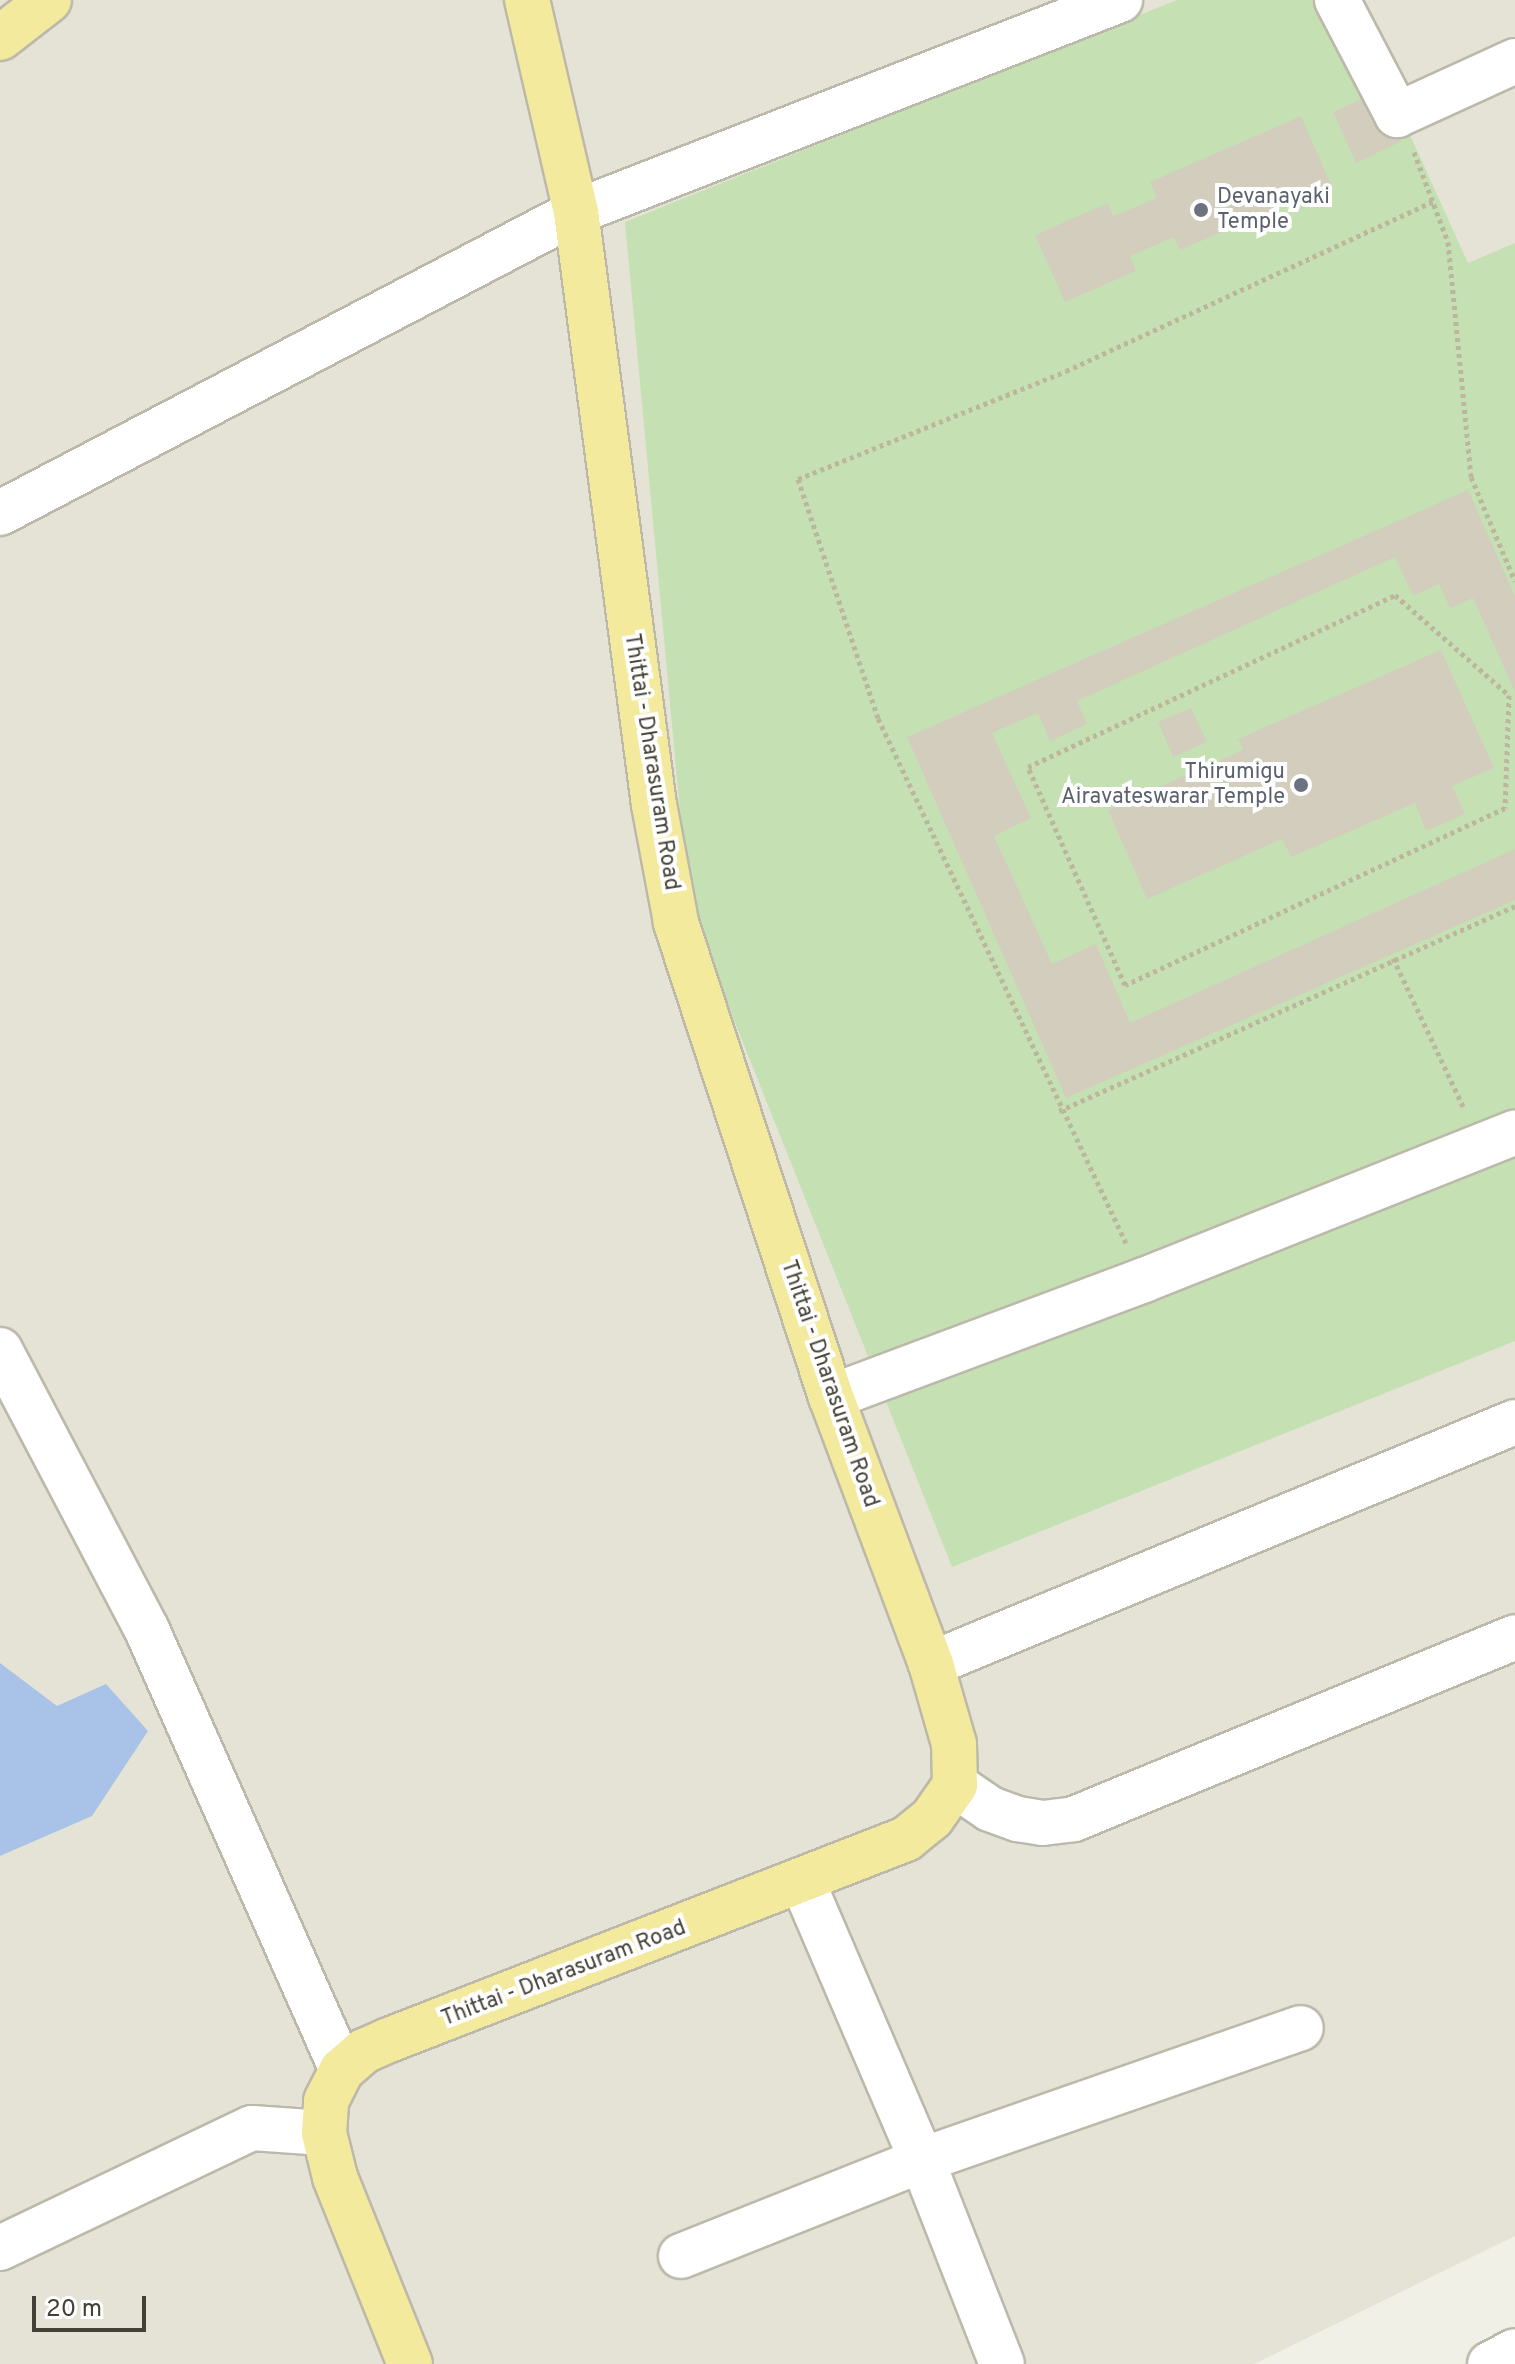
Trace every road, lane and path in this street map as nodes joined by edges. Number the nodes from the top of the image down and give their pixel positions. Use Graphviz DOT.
graph roads {
  1 [pos="49,0"];
  2 [pos="527,0"];
  3 [pos="1120,0"];
  4 [pos="1337,0"];
  5 [pos="0,38"];
  6 [pos="1515,61"];
  7 [pos="1397,115"];
  8 [pos="1436,200"];
  9 [pos="576,212"];
  10 [pos="0,513"];
  11 [pos="1515,581"];
  12 [pos="1509,695"];
  13 [pos="1515,906"];
  14 [pos="1393,958"];
  15 [pos="1059,1111"];
  16 [pos="1498,1138"];
  17 [pos="1144,1280"];
  18 [pos="0,1350"];
  19 [pos="831,1397"];
  20 [pos="1515,1422"];
  21 [pos="1515,1637"];
  22 [pos="931,1664"];
  23 [pos="955,1785"];
  24 [pos="803,1883"];
  25 [pos="1301,2028"];
  26 [pos="342,2070"];
  27 [pos="324,2133"];
  28 [pos="922,2160"];
  29 [pos="0,2248"];
  30 [pos="681,2256"];
  31 [pos="1515,2351"];
  32 [pos="410,2364"];
  33 [pos="1002,2364"];
  34 [pos="1490,2364"];
  1 -- 5 [label="main road"];
  2 -- 9 [label="main road, Thittai - Dharasuram Road"];
  3 -- 9 [label="street"];
  4 -- 7 [label="street"];
  6 -- 7 [label="street"];
  7 -- 8 [label="path"];
  8 -- 11 [label="path"];
  8 -- 15 [label="path"];
  9 -- 10 [label="street"];
  9 -- 19 [label="main road, Thittai - Dharasuram Road"];
  12 -- 12 [label="path"];
  13 -- 14 [label="path"];
  14 -- 15 [label="path"];
  14 -- 16 [label="path"];
  15 -- 17 [label="path"];
  16 -- 17 [label="street"];
  17 -- 19 [label="street"];
  18 -- 26 [label="street"];
  19 -- 22 [label="main road, Thittai - Dharasuram Road"];
  20 -- 22 [label="street"];
  21 -- 23 [label="street"];
  22 -- 23 [label="main road, Thittai - Dharasuram Road"];
  23 -- 24 [label="main road, Thittai - Dharasuram Road"];
  24 -- 26 [label="main road, Thittai - Dharasuram Road"];
  24 -- 28 [label="street"];
  25 -- 28 [label="street"];
  26 -- 27 [label="main road, Thittai - Dharasuram Road"];
  27 -- 29 [label="street"];
  27 -- 32 [label="main road, Thittai - Dharasuram Road"];
  28 -- 30 [label="street"];
  28 -- 33 [label="street"];
  31 -- 34 [label="street"];
}
